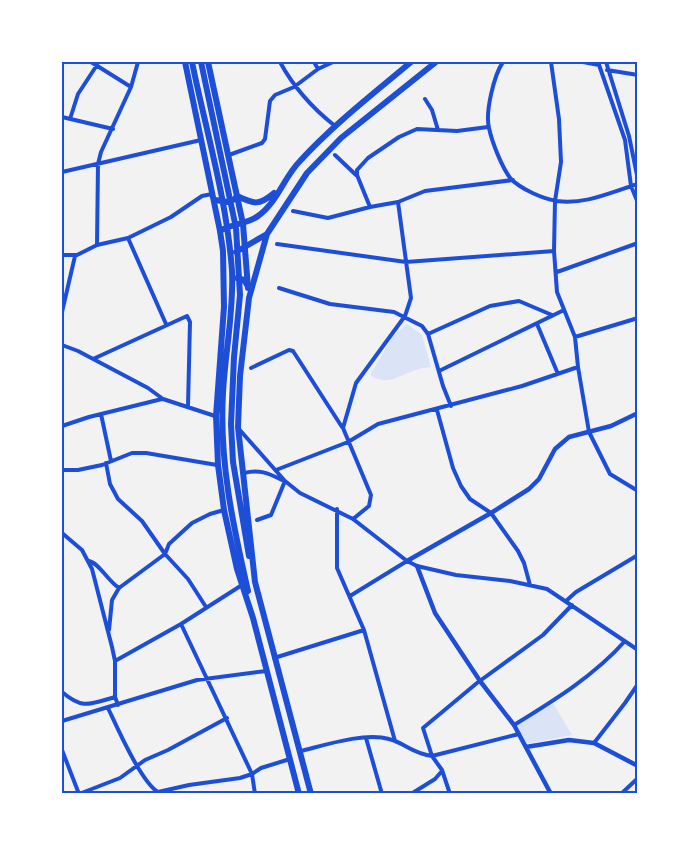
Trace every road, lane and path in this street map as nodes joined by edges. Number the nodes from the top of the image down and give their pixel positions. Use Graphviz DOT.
graph roads {
  1 [pos="91,62"];
  2 [pos="138,62"];
  3 [pos="185,62"];
  4 [pos="192,62"];
  5 [pos="201,62"];
  6 [pos="208,62"];
  7 [pos="279,62"];
  8 [pos="314,62"];
  9 [pos="333,62"];
  10 [pos="411,62"];
  11 [pos="436,62"];
  12 [pos="504,62"];
  13 [pos="551,62"];
  14 [pos="584,62"];
  15 [pos="606,62"];
  16 [pos="598,63"];
  17 [pos="97,65"];
  18 [pos="318,69"];
  19 [pos="608,70"];
  20 [pos="638,75"];
  21 [pos="131,87"];
  22 [pos="294,87"];
  23 [pos="425,99"];
  24 [pos="62,117"];
  25 [pos="70,120"];
  26 [pos="335,126"];
  27 [pos="488,127"];
  28 [pos="113,129"];
  29 [pos="438,130"];
  30 [pos="629,136"];
  31 [pos="638,137"];
  32 [pos="202,140"];
  33 [pos="228,155"];
  34 [pos="335,155"];
  35 [pos="98,164"];
  36 [pos="62,172"];
  37 [pos="357,175"];
  38 [pos="513,180"];
  39 [pos="638,182"];
  40 [pos="284,185"];
  41 [pos="631,186"];
  42 [pos="237,196"];
  43 [pos="214,197"];
  44 [pos="555,201"];
  45 [pos="398,202"];
  46 [pos="638,203"];
  47 [pos="370,207"];
  48 [pos="293,211"];
  49 [pos="243,224"];
  50 [pos="220,231"];
  51 [pos="267,234"];
  52 [pos="128,238"];
  53 [pos="638,243"];
  54 [pos="277,244"];
  55 [pos="97,245"];
  56 [pos="245,248"];
  57 [pos="223,250"];
  58 [pos="554,251"];
  59 [pos="62,255"];
  60 [pos="78,255"];
  61 [pos="406,262"];
  62 [pos="557,272"];
  63 [pos="223,283"];
  64 [pos="248,286"];
  65 [pos="279,288"];
  66 [pos="249,298"];
  67 [pos="564,310"];
  68 [pos="62,312"];
  69 [pos="552,315"];
  70 [pos="405,316"];
  71 [pos="638,318"];
  72 [pos="166,324"];
  73 [pos="537,324"];
  74 [pos="428,334"];
  75 [pos="576,337"];
  76 [pos="62,345"];
  77 [pos="230,356"];
  78 [pos="93,359"];
  79 [pos="578,367"];
  80 [pos="251,368"];
  81 [pos="439,371"];
  82 [pos="558,374"];
  83 [pos="163,399"];
  84 [pos="451,405"];
  85 [pos="188,406"];
  86 [pos="436,410"];
  87 [pos="638,413"];
  88 [pos="101,414"];
  89 [pos="216,416"];
  90 [pos="62,426"];
  91 [pos="238,427"];
  92 [pos="343,428"];
  93 [pos="589,432"];
  94 [pos="348,442"];
  95 [pos="109,462"];
  96 [pos="218,465"];
  97 [pos="62,470"];
  98 [pos="276,470"];
  99 [pos="242,473"];
  100 [pos="285,481"];
  101 [pos="638,491"];
  102 [pos="337,509"];
  103 [pos="224,510"];
  104 [pos="491,513"];
  105 [pos="353,519"];
  106 [pos="257,520"];
  107 [pos="62,536"];
  108 [pos="165,554"];
  109 [pos="638,555"];
  110 [pos="89,561"];
  111 [pos="407,561"];
  112 [pos="417,566"];
  113 [pos="255,582"];
  114 [pos="242,585"];
  115 [pos="530,585"];
  116 [pos="119,588"];
  117 [pos="350,596"];
  118 [pos="566,601"];
  119 [pos="572,605"];
  120 [pos="206,607"];
  121 [pos="253,618"];
  122 [pos="181,624"];
  123 [pos="364,630"];
  124 [pos="108,631"];
  125 [pos="625,641"];
  126 [pos="638,650"];
  127 [pos="274,658"];
  128 [pos="115,661"];
  129 [pos="266,671"];
  130 [pos="208,678"];
  131 [pos="480,681"];
  132 [pos="638,684"];
  133 [pos="62,692"];
  134 [pos="115,697"];
  135 [pos="118,705"];
  136 [pos="108,708"];
  137 [pos="227,718"];
  138 [pos="62,721"];
  139 [pos="514,725"];
  140 [pos="519,734"];
  141 [pos="366,738"];
  142 [pos="395,741"];
  143 [pos="594,743"];
  144 [pos="526,747"];
  145 [pos="62,750"];
  146 [pos="301,751"];
  147 [pos="432,756"];
  148 [pos="291,759"];
  149 [pos="138,765"];
  150 [pos="638,766"];
  151 [pos="442,770"];
  152 [pos="252,774"];
  153 [pos="638,778"];
  154 [pos="79,794"];
  155 [pos="255,794"];
  156 [pos="299,794"];
  157 [pos="311,794"];
  158 [pos="382,794"];
  159 [pos="411,794"];
  160 [pos="450,794"];
  161 [pos="551,794"];
  162 [pos="621,794"];
  1 -- 17 [label="street"];
  2 -- 21 [label="street"];
  3 -- 32 [label="main road"];
  4 -- 77 [label="main road"];
  5 -- 77 [label="main road"];
  6 -- 33 [label="main road"];
  7 -- 22 [label="street"];
  8 -- 18 [label="street"];
  9 -- 18 [label="street"];
  10 -- 26 [label="main road"];
  11 -- 51 [label="main road"];
  12 -- 27 [label="street"];
  13 -- 44 [label="street"];
  14 -- 16 [label="street"];
  15 -- 19 [label="street"];
  16 -- 41 [label="street"];
  17 -- 21 [label="street"];
  17 -- 25 [label="street"];
  18 -- 22 [label="street"];
  19 -- 20 [label="street"];
  19 -- 30 [label="street"];
  21 -- 28 [label="street"];
  22 -- 26 [label="street"];
  22 -- 33 [label="street"];
  23 -- 29 [label="street"];
  24 -- 25 [label="street"];
  25 -- 28 [label="street"];
  26 -- 40 [label="main road"];
  27 -- 29 [label="street"];
  27 -- 38 [label="street"];
  28 -- 35 [label="street"];
  29 -- 37 [label="street"];
  30 -- 31 [label="street"];
  30 -- 39 [label="street"];
  32 -- 35 [label="street"];
  32 -- 43 [label="main road"];
  33 -- 42 [label="main road"];
  34 -- 37 [label="street"];
  35 -- 36 [label="street"];
  35 -- 55 [label="street"];
  37 -- 47 [label="street"];
  38 -- 44 [label="street"];
  38 -- 45 [label="street"];
  39 -- 41 [label="street"];
  40 -- 42 [label="main road"];
  40 -- 49 [label="main road"];
  41 -- 44 [label="street"];
  41 -- 46 [label="street"];
  42 -- 43 [label="main road"];
  42 -- 49 [label="main road"];
  43 -- 50 [label="main road"];
  43 -- 52 [label="street"];
  44 -- 58 [label="street"];
  45 -- 47 [label="street"];
  45 -- 61 [label="street"];
  47 -- 48 [label="street"];
  49 -- 50 [label="main road"];
  49 -- 56 [label="main road"];
  50 -- 57 [label="main road"];
  51 -- 56 [label="main road"];
  51 -- 66 [label="main road"];
  52 -- 55 [label="street"];
  52 -- 72 [label="street"];
  53 -- 62 [label="street"];
  54 -- 61 [label="street"];
  55 -- 60 [label="street"];
  56 -- 57 [label="main road"];
  56 -- 64 [label="main road"];
  57 -- 63 [label="main road"];
  58 -- 61 [label="street"];
  58 -- 62 [label="street"];
  59 -- 60 [label="street"];
  60 -- 68 [label="street"];
  61 -- 70 [label="street"];
  62 -- 67 [label="street"];
  63 -- 64 [label="main road"];
  63 -- 89 [label="main road"];
  64 -- 66 [label="main road"];
  65 -- 70 [label="street"];
  66 -- 91 [label="main road"];
  67 -- 69 [label="street"];
  67 -- 75 [label="street"];
  69 -- 73 [label="street"];
  69 -- 74 [label="street"];
  70 -- 74 [label="street"];
  70 -- 92 [label="street"];
  71 -- 75 [label="street"];
  72 -- 78 [label="street"];
  72 -- 85 [label="street"];
  73 -- 81 [label="street"];
  73 -- 82 [label="street"];
  74 -- 81 [label="street"];
  75 -- 79 [label="street"];
  76 -- 78 [label="street"];
  77 -- 113 [label="main road"];
  77 -- 121 [label="main road"];
  78 -- 83 [label="street"];
  79 -- 82 [label="street"];
  79 -- 93 [label="street"];
  80 -- 92 [label="street"];
  81 -- 84 [label="street"];
  82 -- 84 [label="street"];
  83 -- 85 [label="street"];
  83 -- 88 [label="street"];
  84 -- 86 [label="street"];
  85 -- 89 [label="street"];
  86 -- 94 [label="street"];
  86 -- 104 [label="street"];
  87 -- 93 [label="street"];
  88 -- 90 [label="street"];
  88 -- 95 [label="street"];
  89 -- 96 [label="main road"];
  91 -- 98 [label="street"];
  91 -- 99 [label="main road"];
  92 -- 94 [label="street"];
  93 -- 101 [label="street"];
  93 -- 104 [label="street"];
  94 -- 98 [label="street"];
  94 -- 105 [label="street"];
  95 -- 96 [label="street"];
  95 -- 97 [label="street"];
  95 -- 108 [label="street"];
  96 -- 103 [label="main road"];
  98 -- 100 [label="street"];
  99 -- 100 [label="street"];
  99 -- 113 [label="main road"];
  100 -- 102 [label="street"];
  100 -- 106 [label="street"];
  102 -- 105 [label="street"];
  102 -- 117 [label="street"];
  103 -- 108 [label="street"];
  103 -- 114 [label="main road"];
  104 -- 111 [label="street"];
  104 -- 115 [label="street"];
  105 -- 111 [label="street"];
  107 -- 110 [label="street"];
  108 -- 116 [label="street"];
  108 -- 120 [label="street"];
  109 -- 118 [label="street"];
  110 -- 116 [label="street"];
  110 -- 124 [label="street"];
  111 -- 112 [label="street"];
  111 -- 117 [label="street"];
  112 -- 115 [label="street"];
  112 -- 131 [label="street"];
  113 -- 127 [label="main road"];
  114 -- 120 [label="street"];
  114 -- 121 [label="main road"];
  115 -- 118 [label="street"];
  116 -- 124 [label="street"];
  117 -- 123 [label="street"];
  118 -- 119 [label="street"];
  119 -- 125 [label="street"];
  119 -- 131 [label="street"];
  120 -- 122 [label="street"];
  121 -- 129 [label="main road"];
  122 -- 128 [label="street"];
  122 -- 130 [label="street"];
  123 -- 127 [label="street"];
  123 -- 142 [label="street"];
  124 -- 128 [label="street"];
  125 -- 126 [label="street"];
  125 -- 139 [label="street"];
  127 -- 146 [label="main road"];
  128 -- 134 [label="street"];
  129 -- 130 [label="street"];
  129 -- 148 [label="main road"];
  130 -- 135 [label="street"];
  130 -- 137 [label="street"];
  131 -- 139 [label="street"];
  131 -- 147 [label="street"];
  132 -- 143 [label="street"];
  133 -- 134 [label="street"];
  134 -- 135 [label="street"];
  135 -- 136 [label="street"];
  136 -- 138 [label="street"];
  136 -- 149 [label="street"];
  137 -- 149 [label="street"];
  137 -- 152 [label="street"];
  139 -- 140 [label="street"];
  140 -- 144 [label="street"];
  140 -- 147 [label="street"];
  141 -- 142 [label="street"];
  141 -- 146 [label="street"];
  141 -- 158 [label="street"];
  142 -- 147 [label="street"];
  143 -- 144 [label="street"];
  143 -- 150 [label="street"];
  144 -- 161 [label="street"];
  145 -- 154 [label="street"];
  146 -- 157 [label="main road"];
  147 -- 151 [label="street"];
  148 -- 152 [label="street"];
  148 -- 156 [label="main road"];
  149 -- 152 [label="street"];
  149 -- 154 [label="street"];
  151 -- 159 [label="street"];
  151 -- 160 [label="street"];
  152 -- 155 [label="street"];
  153 -- 162 [label="street"];
}
